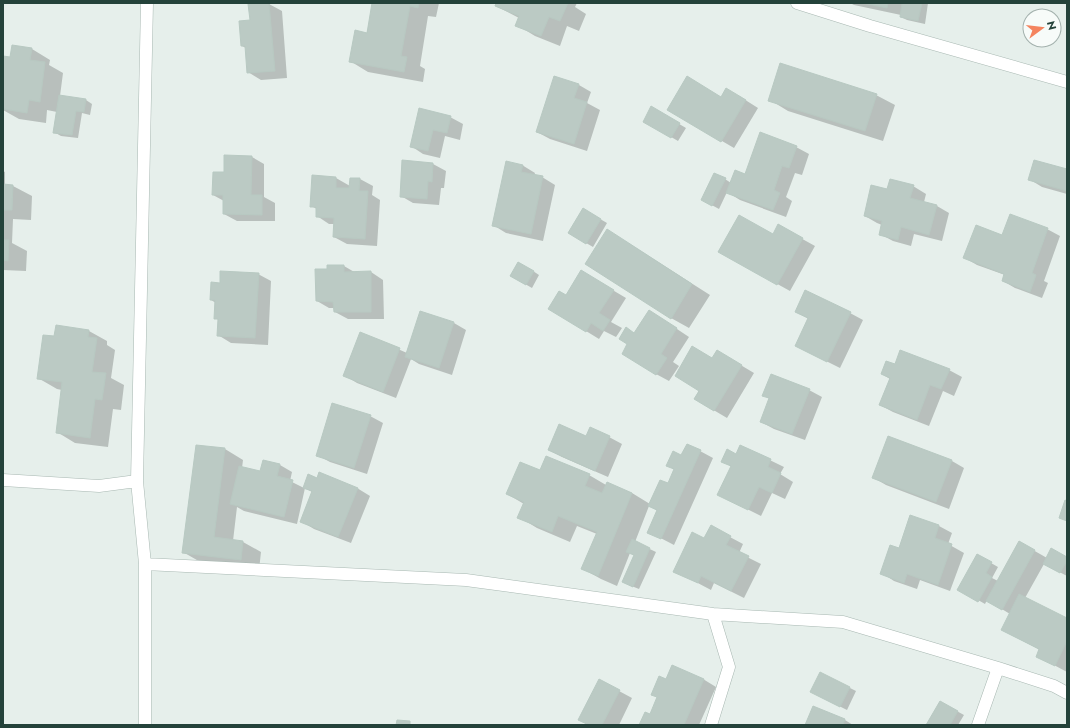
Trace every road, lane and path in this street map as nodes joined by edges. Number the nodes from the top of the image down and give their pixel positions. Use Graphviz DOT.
graph roads {
  1 [pos="147,3"];
  2 [pos="797,3"];
  3 [pos="1067,82"];
  4 [pos="3,480"];
  5 [pos="137,481"];
  6 [pos="145,564"];
  7 [pos="713,614"];
  8 [pos="998,668"];
  9 [pos="1067,693"];
  10 [pos="145,725"];
  11 [pos="710,725"];
  12 [pos="978,725"];
  1 -- 5 [label="street"];
  2 -- 3 [label="street"];
  4 -- 5 [label="street"];
  5 -- 6 [label="street"];
  6 -- 7 [label="street"];
  6 -- 10 [label="street"];
  7 -- 8 [label="street"];
  7 -- 11 [label="street"];
  8 -- 9 [label="street"];
  8 -- 12 [label="street"];
}
